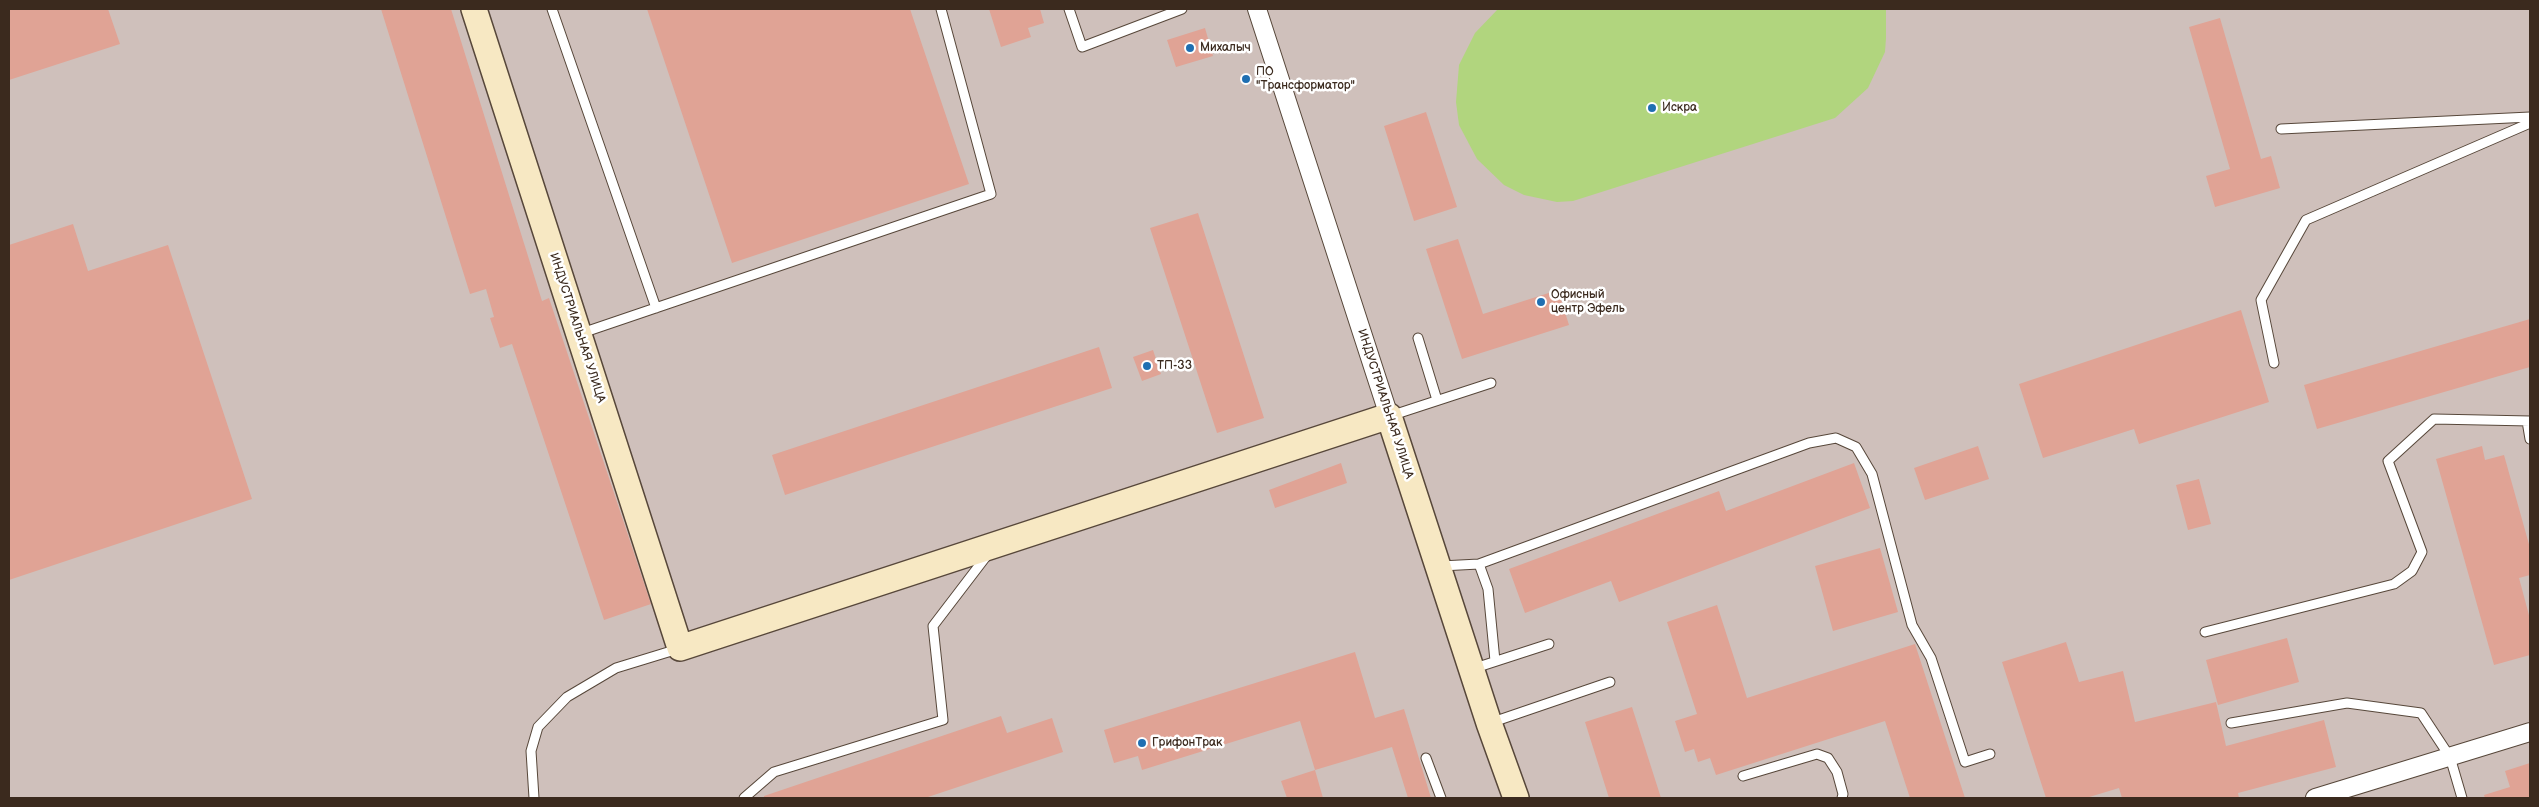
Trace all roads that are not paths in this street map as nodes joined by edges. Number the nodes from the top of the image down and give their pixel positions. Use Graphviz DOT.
graph roads {
  1 [pos="474,9"];
  2 [pos="552,9"];
  3 [pos="942,9"];
  4 [pos="1069,9"];
  5 [pos="1182,9"];
  6 [pos="1256,9"];
  7 [pos="2530,118"];
  8 [pos="2530,123"];
  9 [pos="2281,129"];
  10 [pos="656,308"];
  11 [pos="579,334"];
  12 [pos="1418,338"];
  13 [pos="2274,363"];
  14 [pos="1491,383"];
  15 [pos="1438,400"];
  16 [pos="1389,416"];
  17 [pos="2529,421"];
  18 [pos="2530,439"];
  19 [pos="994,546"];
  20 [pos="1479,564"];
  21 [pos="1438,567"];
  22 [pos="2205,632"];
  23 [pos="1549,644"];
  24 [pos="680,648"];
  25 [pos="1495,661"];
  26 [pos="1472,669"];
  27 [pos="1610,682"];
  28 [pos="1489,723"];
  29 [pos="2230,723"];
  30 [pos="2530,732"];
  31 [pos="1990,754"];
  32 [pos="2450,757"];
  33 [pos="1426,758"];
  34 [pos="1743,776"];
  35 [pos="534,798"];
  36 [pos="744,798"];
  37 [pos="1441,798"];
  38 [pos="1516,798"];
  39 [pos="1842,798"];
  40 [pos="2315,798"];
  41 [pos="2462,798"];
  1 -- 11 [label="street, ИНДУСТРИАЛЬНАЯ УЛИЦА"];
  2 -- 10 [label="lane"];
  3 -- 10 [label="lane"];
  4 -- 5 [label="lane"];
  6 -- 16 [label="street, ИНДУСТРИАЛЬНАЯ УЛИЦА"];
  7 -- 9 [label="lane"];
  8 -- 13 [label="lane"];
  10 -- 11 [label="lane"];
  11 -- 24 [label="street, ИНДУСТРИАЛЬНАЯ УЛИЦА"];
  12 -- 15 [label="lane"];
  14 -- 15 [label="lane"];
  15 -- 16 [label="lane"];
  16 -- 19 [label="street"];
  16 -- 21 [label="street, ИНДУСТРИАЛЬНАЯ УЛИЦА"];
  17 -- 18 [label="lane"];
  17 -- 22 [label="lane"];
  19 -- 24 [label="street"];
  19 -- 36 [label="lane"];
  20 -- 21 [label="lane"];
  20 -- 25 [label="lane"];
  20 -- 31 [label="lane"];
  21 -- 26 [label="street, ИНДУСТРИАЛЬНАЯ УЛИЦА"];
  23 -- 25 [label="lane"];
  24 -- 35 [label="lane"];
  25 -- 26 [label="lane"];
  26 -- 28 [label="street, ИНДУСТРИАЛЬНАЯ УЛИЦА"];
  27 -- 28 [label="lane"];
  28 -- 38 [label="street, ИНДУСТРИАЛЬНАЯ УЛИЦА"];
  29 -- 32 [label="lane"];
  30 -- 32 [label="street"];
  32 -- 40 [label="street"];
  32 -- 41 [label="lane"];
  33 -- 37 [label="lane"];
  34 -- 39 [label="lane"];
}
